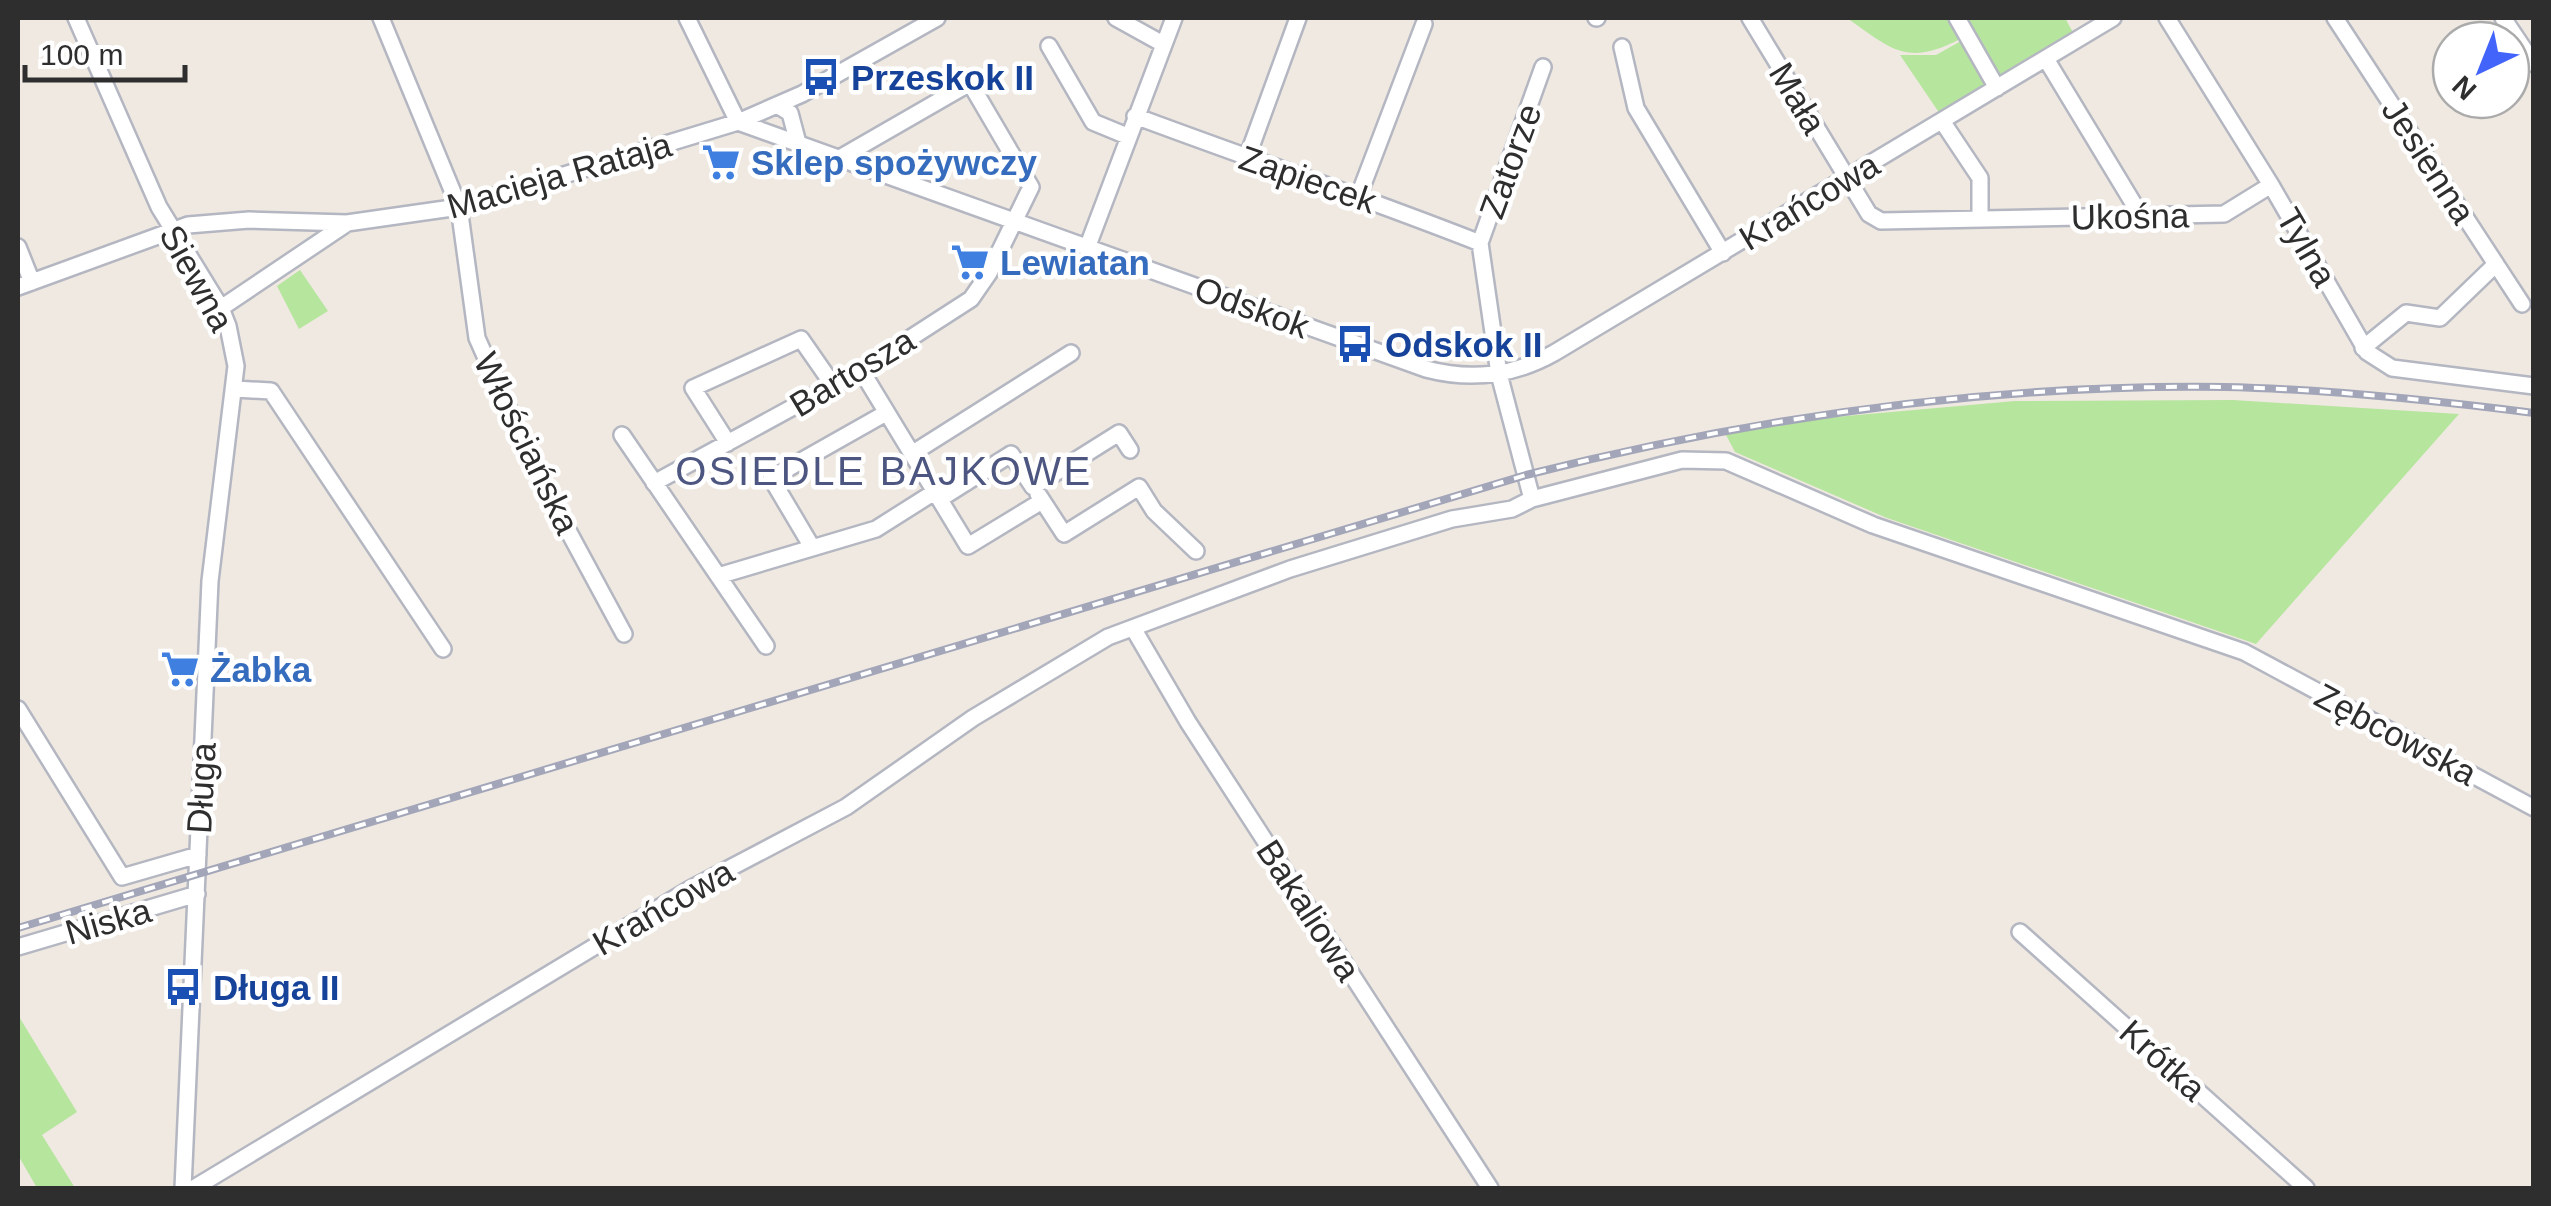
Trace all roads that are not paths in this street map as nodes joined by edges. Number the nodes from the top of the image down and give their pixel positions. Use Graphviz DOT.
graph roads {
  1 [pos="76,18"];
  2 [pos="381,18"];
  3 [pos="687,18"];
  4 [pos="937,18"];
  5 [pos="1116,18"];
  6 [pos="1174,18"];
  7 [pos="1298,18"];
  8 [pos="1750,18"];
  9 [pos="1956,18"];
  10 [pos="2113,18"];
  11 [pos="2168,18"];
  12 [pos="2335,18"];
  13 [pos="2504,18"];
  14 [pos="915,23"];
  15 [pos="1424,24"];
  16 [pos="1163,44"];
  17 [pos="1049,46"];
  18 [pos="1622,47"];
  19 [pos="2046,58"];
  20 [pos="2534,64"];
  21 [pos="1543,66"];
  22 [pos="1997,88"];
  23 [pos="802,94"];
  24 [pos="771,108"];
  25 [pos="1135,116"];
  26 [pos="792,121"];
  27 [pos="1942,121"];
  28 [pos="738,122"];
  29 [pos="771,135"];
  30 [pos="1128,136"];
  31 [pos="798,143"];
  32 [pos="1247,158"];
  33 [pos="838,159"];
  34 [pos="1847,178"];
  35 [pos="2272,185"];
  36 [pos="1359,195"];
  37 [pos="458,207"];
  38 [pos="2142,216"];
  39 [pos="1980,220"];
  40 [pos="1013,222"];
  41 [pos="347,223"];
  42 [pos="210,224"];
  43 [pos="170,230"];
  44 [pos="1480,243"];
  45 [pos="18,247"];
  46 [pos="1087,248"];
  47 [pos="1723,253"];
  48 [pos="193,263"];
  49 [pos="2496,264"];
  50 [pos="25,284"];
  51 [pos="2522,304"];
  52 [pos="221,308"];
  53 [pos="2363,348"];
  54 [pos="1071,353"];
  55 [pos="860,370"];
  56 [pos="1499,374"];
  57 [pos="834,385"];
  58 [pos="2534,386"];
  59 [pos="235,389"];
  60 [pos="886,413"];
  61 [pos="622,435"];
  62 [pos="728,443"];
  63 [pos="1130,450"];
  64 [pos="913,453"];
  65 [pos="654,483"];
  66 [pos="1038,494"];
  67 [pos="938,495"];
  68 [pos="1532,499"];
  69 [pos="812,547"];
  70 [pos="1196,551"];
  71 [pos="718,576"];
  72 [pos="1133,628"];
  73 [pos="624,634"];
  74 [pos="766,646"];
  75 [pos="443,650"];
  76 [pos="18,709"];
  77 [pos="2534,808"];
  78 [pos="198,855"];
  79 [pos="197,894"];
  80 [pos="2020,932"];
  81 [pos="18,947"];
  82 [pos="183,1188"];
  83 [pos="194,1188"];
  84 [pos="1490,1188"];
  85 [pos="2306,1188"];
  1 -- 43 [label="street, Siewna"];
  2 -- 37 [label="street, Włościańska"];
  3 -- 28 [label="street"];
  4 -- 14 [label="street, Macieja Rataja"];
  5 -- 16 [label="street"];
  6 -- 16 [label="street"];
  7 -- 32 [label="street"];
  8 -- 34 [label="street, Mała"];
  9 -- 22 [label="street"];
  10 -- 19 [label="street, Krańcowa"];
  11 -- 35 [label="street, Tylna"];
  12 -- 49 [label="street, Jesienna"];
  13 -- 20 [label="street"];
  14 -- 23 [label="street, Macieja Rataja"];
  15 -- 36 [label="street"];
  16 -- 25 [label="street"];
  17 -- 30 [label="street"];
  18 -- 47 [label="street"];
  19 -- 22 [label="street, Krańcowa"];
  19 -- 38 [label="street"];
  21 -- 44 [label="street, Zatorze"];
  22 -- 27 [label="street, Krańcowa"];
  23 -- 24 [label="street, Macieja Rataja"];
  23 -- 26 [label="street"];
  24 -- 26 [label="street"];
  24 -- 28 [label="street, Macieja Rataja"];
  24 -- 29 [label="street"];
  25 -- 30 [label="street"];
  25 -- 32 [label="street, Zapiecek"];
  26 -- 29 [label="street"];
  26 -- 31 [label="street"];
  27 -- 34 [label="street, Krańcowa"];
  27 -- 39 [label="street"];
  28 -- 29 [label="street"];
  28 -- 37 [label="street, Macieja Rataja"];
  29 -- 31 [label="street, Odskok"];
  30 -- 46 [label="street"];
  31 -- 33 [label="street, Odskok"];
  32 -- 36 [label="street, Zapiecek"];
  33 -- 40 [label="street, Odskok"];
  33 -- 40 [label="street, Bartosza"];
  34 -- 39 [label="street, Ukośna"];
  34 -- 47 [label="street, Krańcowa"];
  35 -- 38 [label="street, Ukośna"];
  35 -- 53 [label="street, Tylna"];
  36 -- 44 [label="street, Zapiecek"];
  37 -- 41 [label="street, Macieja Rataja"];
  37 -- 73 [label="street, Włościańska"];
  38 -- 39 [label="street, Ukośna"];
  40 -- 46 [label="street, Odskok"];
  40 -- 55 [label="street, Bartosza"];
  41 -- 42 [label="street, Macieja Rataja"];
  41 -- 52 [label="street, Macieja Rataja"];
  42 -- 43 [label="street, Macieja Rataja"];
  42 -- 48 [label="street"];
  43 -- 48 [label="street, Siewna"];
  43 -- 50 [label="street"];
  44 -- 56 [label="street, Zatorze"];
  45 -- 50 [label="street"];
  46 -- 56 [label="street, Odskok"];
  47 -- 56 [label="street, Krańcowa"];
  48 -- 52 [label="street, Siewna"];
  49 -- 51 [label="street, Jesienna"];
  49 -- 53 [label="street"];
  52 -- 59 [label="street, Siewna"];
  53 -- 58 [label="street"];
  54 -- 64 [label="street"];
  55 -- 57 [label="street, Bartosza"];
  55 -- 60 [label="street"];
  56 -- 68 [label="street"];
  57 -- 62 [label="street, Bartosza"];
  57 -- 62 [label="street"];
  59 -- 75 [label="street"];
  59 -- 78 [label="street, Długa"];
  60 -- 64 [label="street"];
  60 -- 69 [label="street"];
  61 -- 65 [label="street"];
  62 -- 65 [label="street, Bartosza"];
  63 -- 66 [label="street"];
  64 -- 67 [label="street"];
  65 -- 71 [label="street"];
  66 -- 67 [label="street"];
  66 -- 67 [label="street"];
  66 -- 70 [label="street"];
  67 -- 69 [label="street"];
  68 -- 72 [label="street, Krańcowa"];
  68 -- 77 [label="street, Zębcowska"];
  69 -- 71 [label="street"];
  71 -- 74 [label="street"];
  72 -- 83 [label="street, Krańcowa"];
  72 -- 84 [label="street, Bakaliowa"];
  76 -- 78 [label="street"];
  78 -- 79 [label="street, Długa"];
  79 -- 81 [label="street, Niska"];
  79 -- 82 [label="street, Długa"];
  80 -- 85 [label="street, Krótka"];
}
